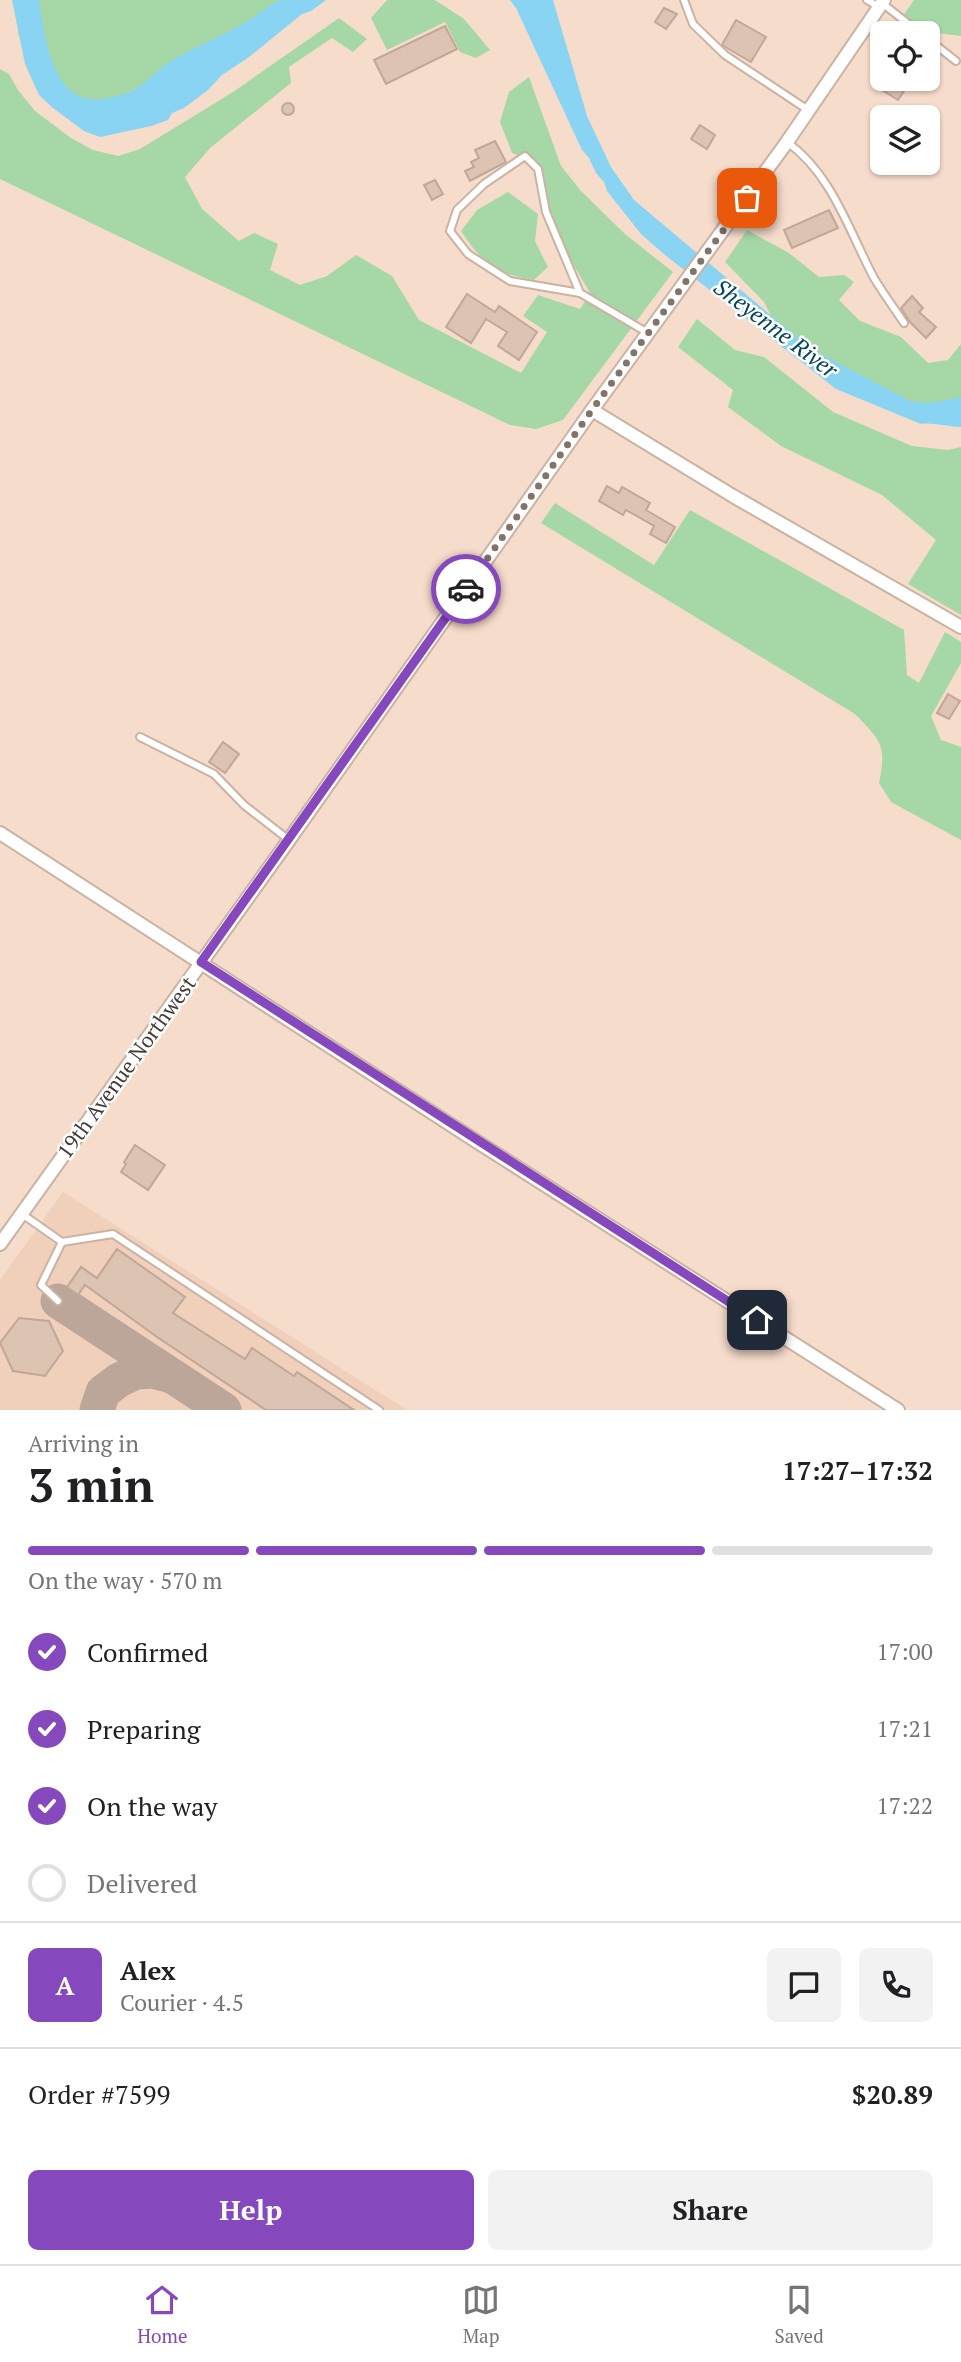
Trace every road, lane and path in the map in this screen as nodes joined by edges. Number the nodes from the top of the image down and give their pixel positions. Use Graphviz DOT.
graph roads {
  1 [pos="684,0"];
  2 [pos="867,0"];
  3 [pos="882,4"];
  4 [pos="904,21"];
  5 [pos="940,48"];
  6 [pos="956,61"];
  7 [pos="809,111"];
  8 [pos="787,142"];
  9 [pos="580,293"];
  10 [pos="904,323"];
  11 [pos="648,333"];
  12 [pos="592,410"];
  13 [pos="961,627"];
  14 [pos="140,737"];
  15 [pos="0,832"];
  16 [pos="289,840"];
  17 [pos="201,962"];
  18 [pos="21,1213"];
  19 [pos="62,1242"];
  20 [pos="0,1244"];
  21 [pos="58,1301"];
  22 [pos="379,1410"];
  23 [pos="898,1410"];
  1 -- 7 [label="lane"];
  2 -- 3 [label="lane"];
  3 -- 4 [label="lane"];
  3 -- 7 [label="street, 19th Avenue Northwest"];
  5 -- 6 [label="lane"];
  7 -- 8 [label="street, 19th Avenue Northwest"];
  8 -- 10 [label="lane"];
  8 -- 11 [label="street, 19th Avenue Northwest"];
  9 -- 9 [label="lane"];
  9 -- 11 [label="lane"];
  11 -- 12 [label="street, 19th Avenue Northwest"];
  12 -- 13 [label="street"];
  12 -- 16 [label="street, 19th Avenue Northwest"];
  14 -- 16 [label="lane"];
  15 -- 17 [label="street"];
  16 -- 17 [label="street, 19th Avenue Northwest"];
  17 -- 18 [label="street, 19th Avenue Northwest"];
  17 -- 23 [label="street"];
  18 -- 19 [label="lane"];
  18 -- 20 [label="street, 19th Avenue Northwest"];
  19 -- 21 [label="lane"];
  19 -- 22 [label="lane"];
}
